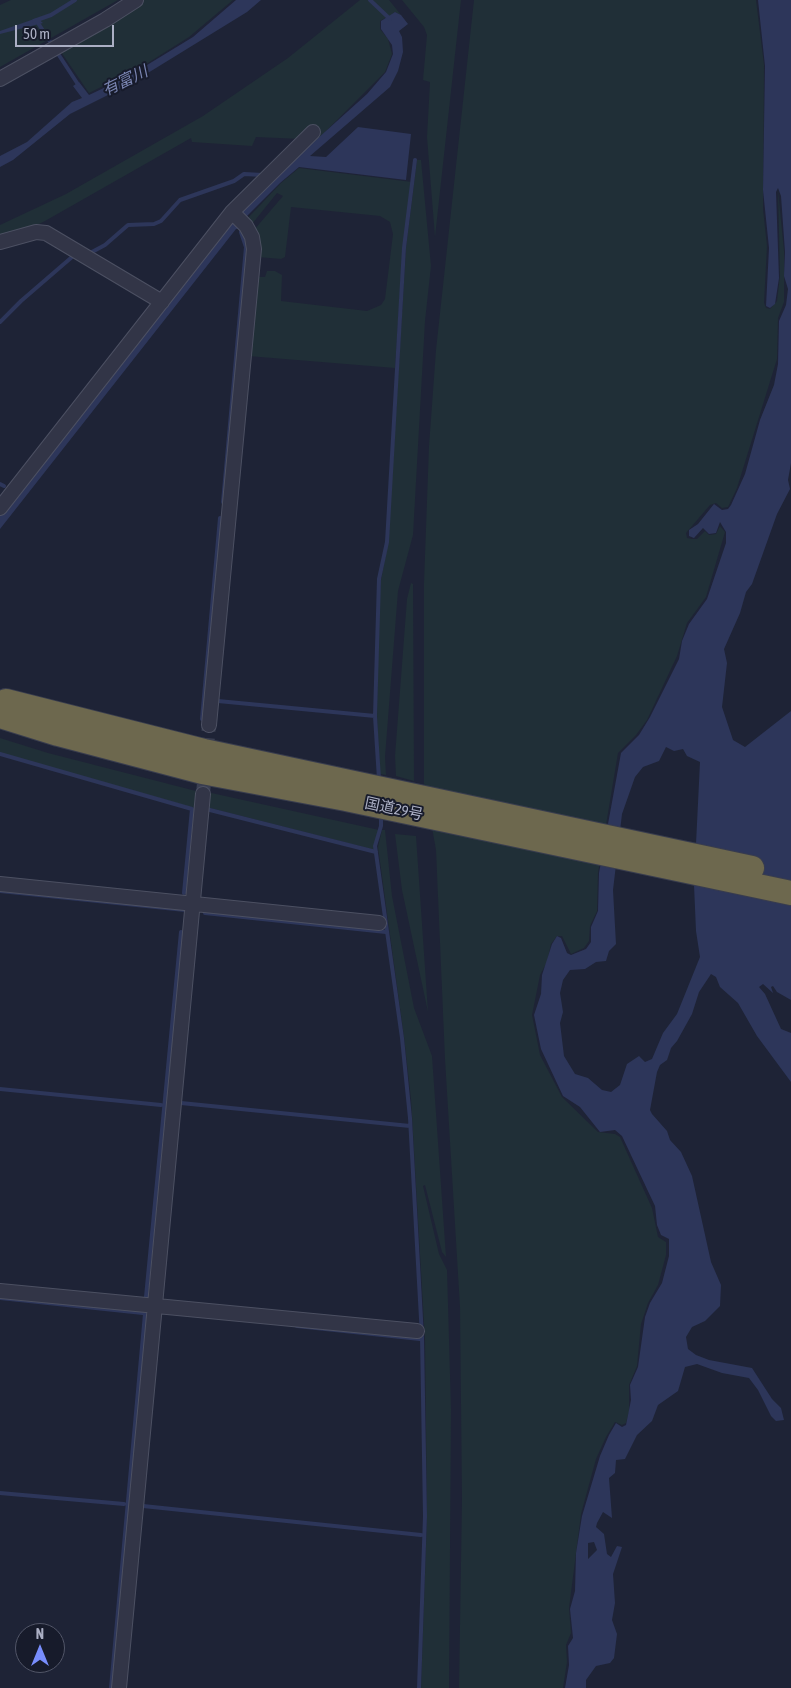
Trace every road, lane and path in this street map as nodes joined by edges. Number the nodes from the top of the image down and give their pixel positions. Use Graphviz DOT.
graph roads {
  1 [pos="136,0"];
  2 [pos="0,79"];
  3 [pos="313,132"];
  4 [pos="232,212"];
  5 [pos="0,242"];
  6 [pos="162,302"];
  7 [pos="0,508"];
  8 [pos="0,700"];
  9 [pos="0,716"];
  10 [pos="209,725"];
  11 [pos="348,790"];
  12 [pos="203,794"];
  13 [pos="641,861"];
  14 [pos="791,876"];
  15 [pos="0,884"];
  16 [pos="791,893"];
  17 [pos="192,903"];
  18 [pos="791,905"];
  19 [pos="379,923"];
  20 [pos="0,1291"];
  21 [pos="154,1306"];
  22 [pos="417,1331"];
  23 [pos="119,1688"];
  1 -- 2 [label="street"];
  3 -- 4 [label="street"];
  4 -- 6 [label="street"];
  4 -- 10 [label="street"];
  5 -- 6 [label="street"];
  6 -- 7 [label="street"];
  8 -- 11 [label="highway, 国道29号"];
  9 -- 11 [label="highway, 国道29号"];
  11 -- 13 [label="highway, 国道29号"];
  11 -- 14 [label="highway, 国道29号"];
  12 -- 17 [label="street"];
  13 -- 16 [label="highway, 国道29号"];
  13 -- 18 [label="highway"];
  15 -- 17 [label="street"];
  17 -- 19 [label="street"];
  17 -- 21 [label="street"];
  20 -- 21 [label="street"];
  21 -- 22 [label="street"];
  21 -- 23 [label="street"];
}
